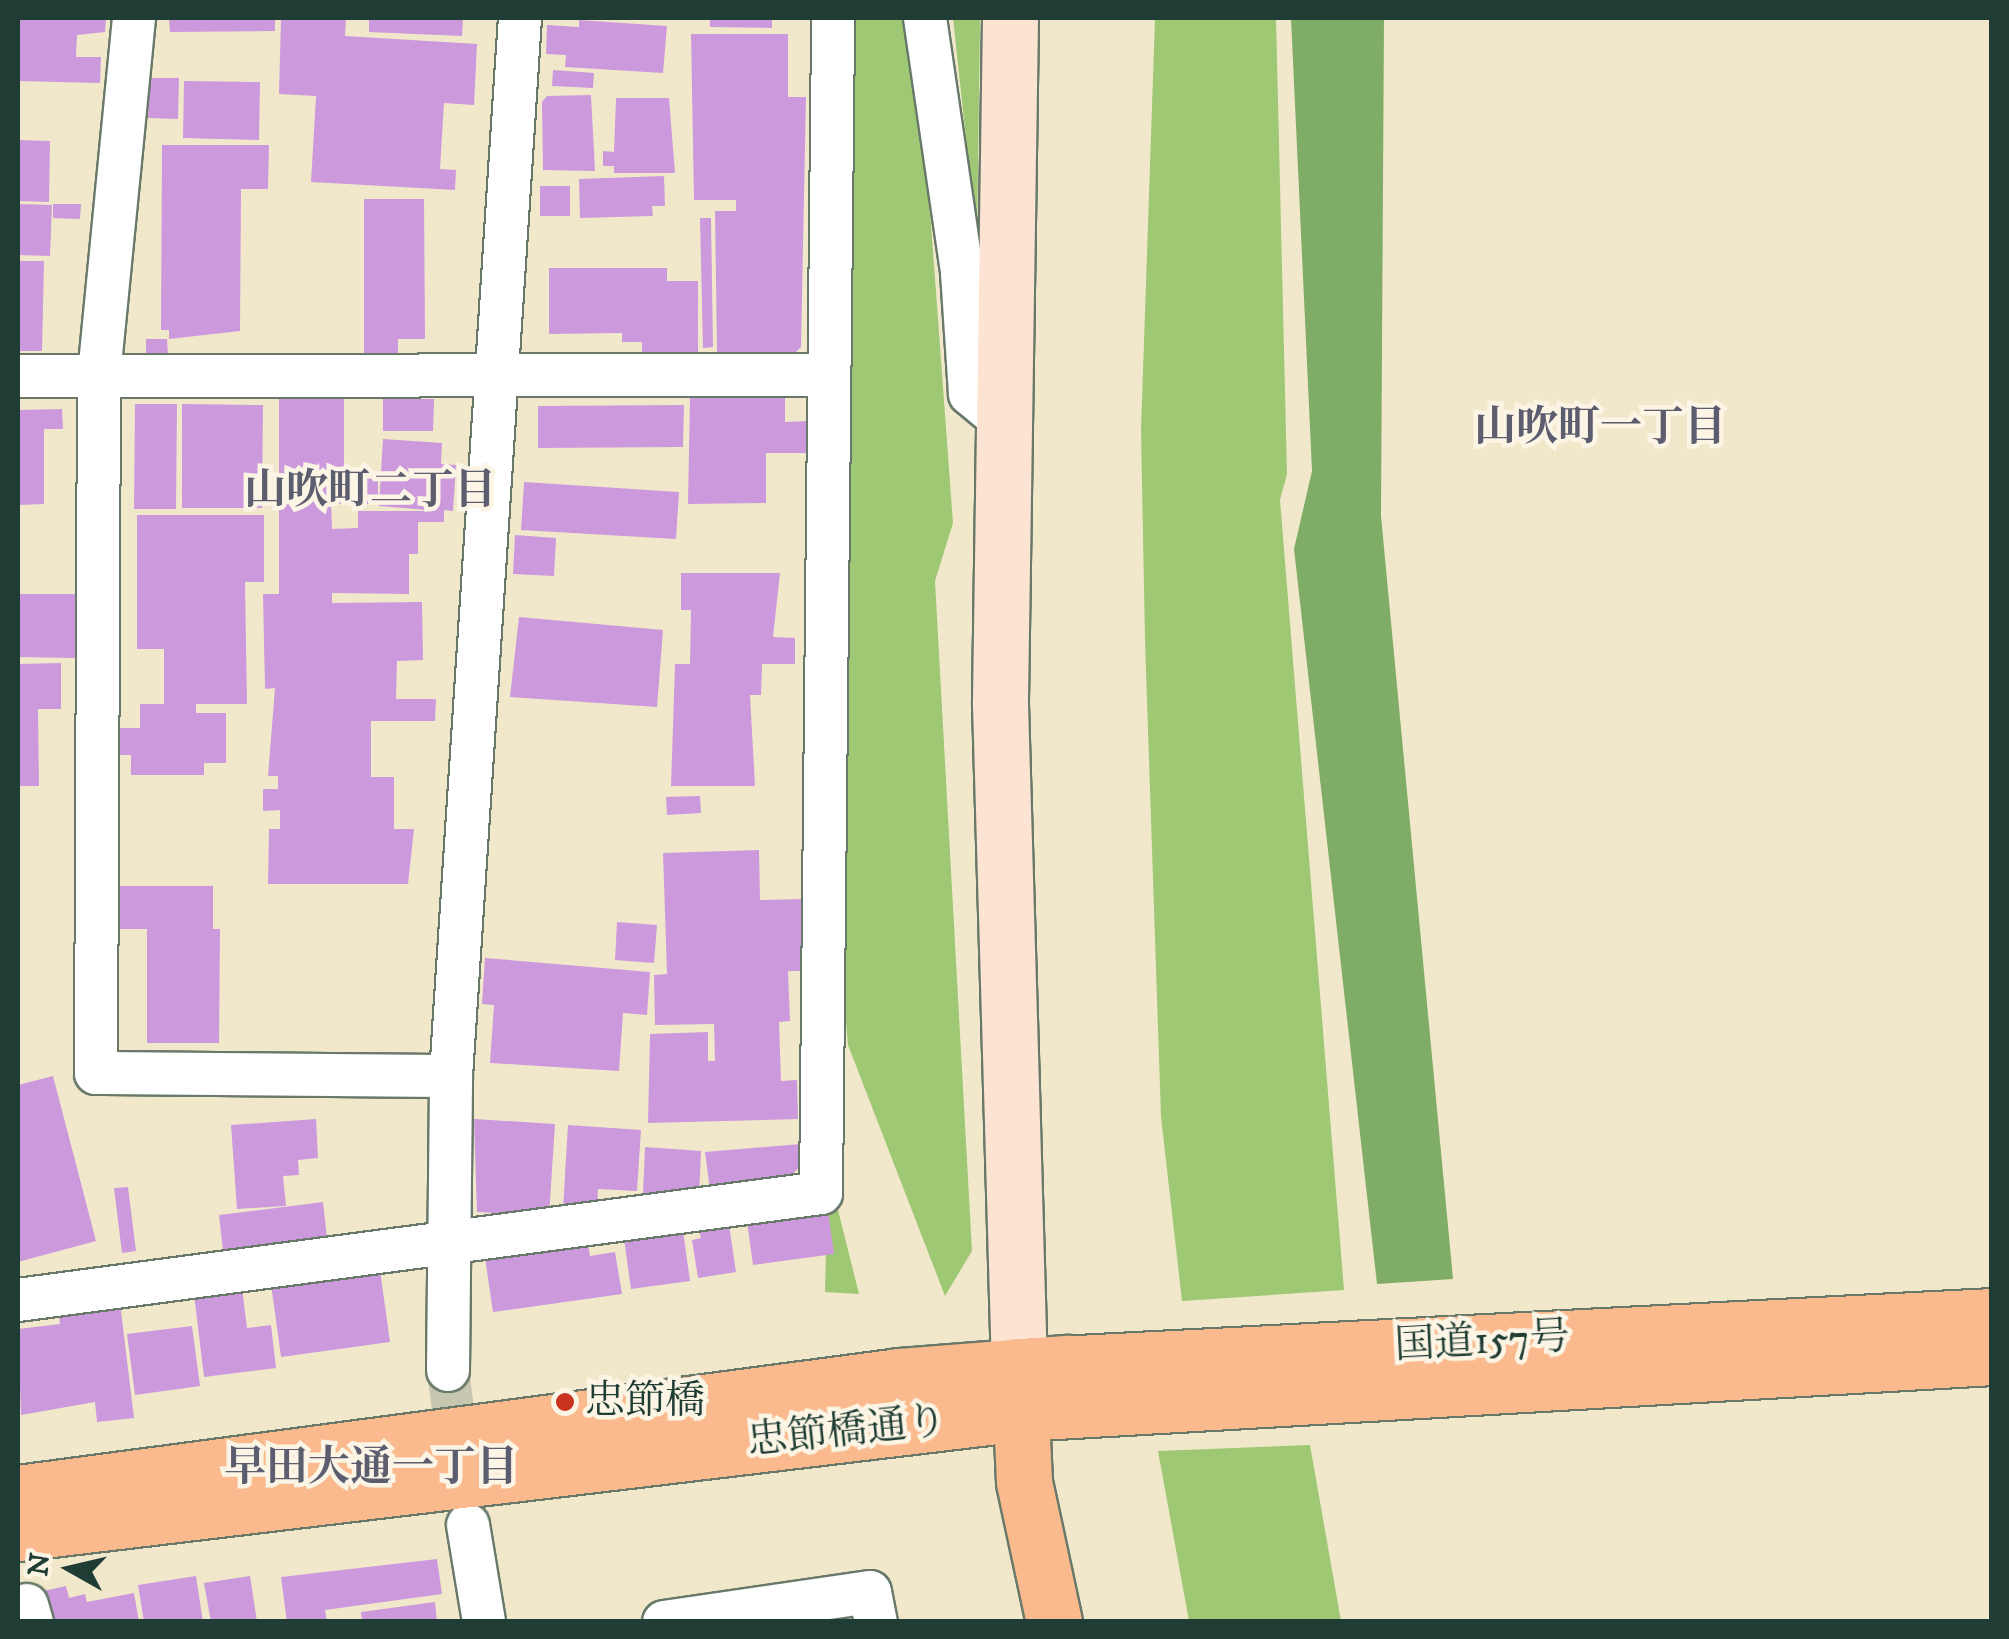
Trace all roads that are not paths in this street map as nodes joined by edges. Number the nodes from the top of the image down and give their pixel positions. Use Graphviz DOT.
graph roads {
  1 [pos="134,18"];
  2 [pos="520,18"];
  3 [pos="833,18"];
  4 [pos="926,18"];
  5 [pos="1010,18"];
  6 [pos="99,374"];
  7 [pos="497,375"];
  8 [pos="828,375"];
  9 [pos="18,376"];
  10 [pos="1005,423"];
  11 [pos="451,1076"];
  12 [pos="445,1246"];
  13 [pos="18,1300"];
  14 [pos="1992,1316"];
  15 [pos="1992,1357"];
  16 [pos="448,1370"];
  17 [pos="1121,1381"];
  18 [pos="1020,1390"];
  19 [pos="18,1492"];
  20 [pos="468,1525"];
  21 [pos="18,1533"];
  22 [pos="484,1622"];
  23 [pos="664,1622"];
  24 [pos="876,1622"];
  25 [pos="1054,1622"];
  1 -- 6 [label="street"];
  2 -- 7 [label="street"];
  3 -- 8 [label="street"];
  4 -- 10 [label="street"];
  5 -- 10 [label="street"];
  6 -- 7 [label="street"];
  6 -- 9 [label="street"];
  6 -- 11 [label="street"];
  7 -- 8 [label="street"];
  7 -- 11 [label="street"];
  8 -- 12 [label="street"];
  10 -- 18 [label="street"];
  11 -- 12 [label="street"];
  12 -- 13 [label="street"];
  12 -- 16 [label="street"];
  14 -- 17 [label="main road, 国道157号"];
  15 -- 17 [label="main road, 国道157号"];
  17 -- 18 [label="main road"];
  18 -- 19 [label="main road, 忠節橋通り"];
  18 -- 21 [label="main road, 忠節橋通り"];
  18 -- 25 [label="main road"];
  20 -- 22 [label="street"];
  23 -- 24 [label="street"];
}
